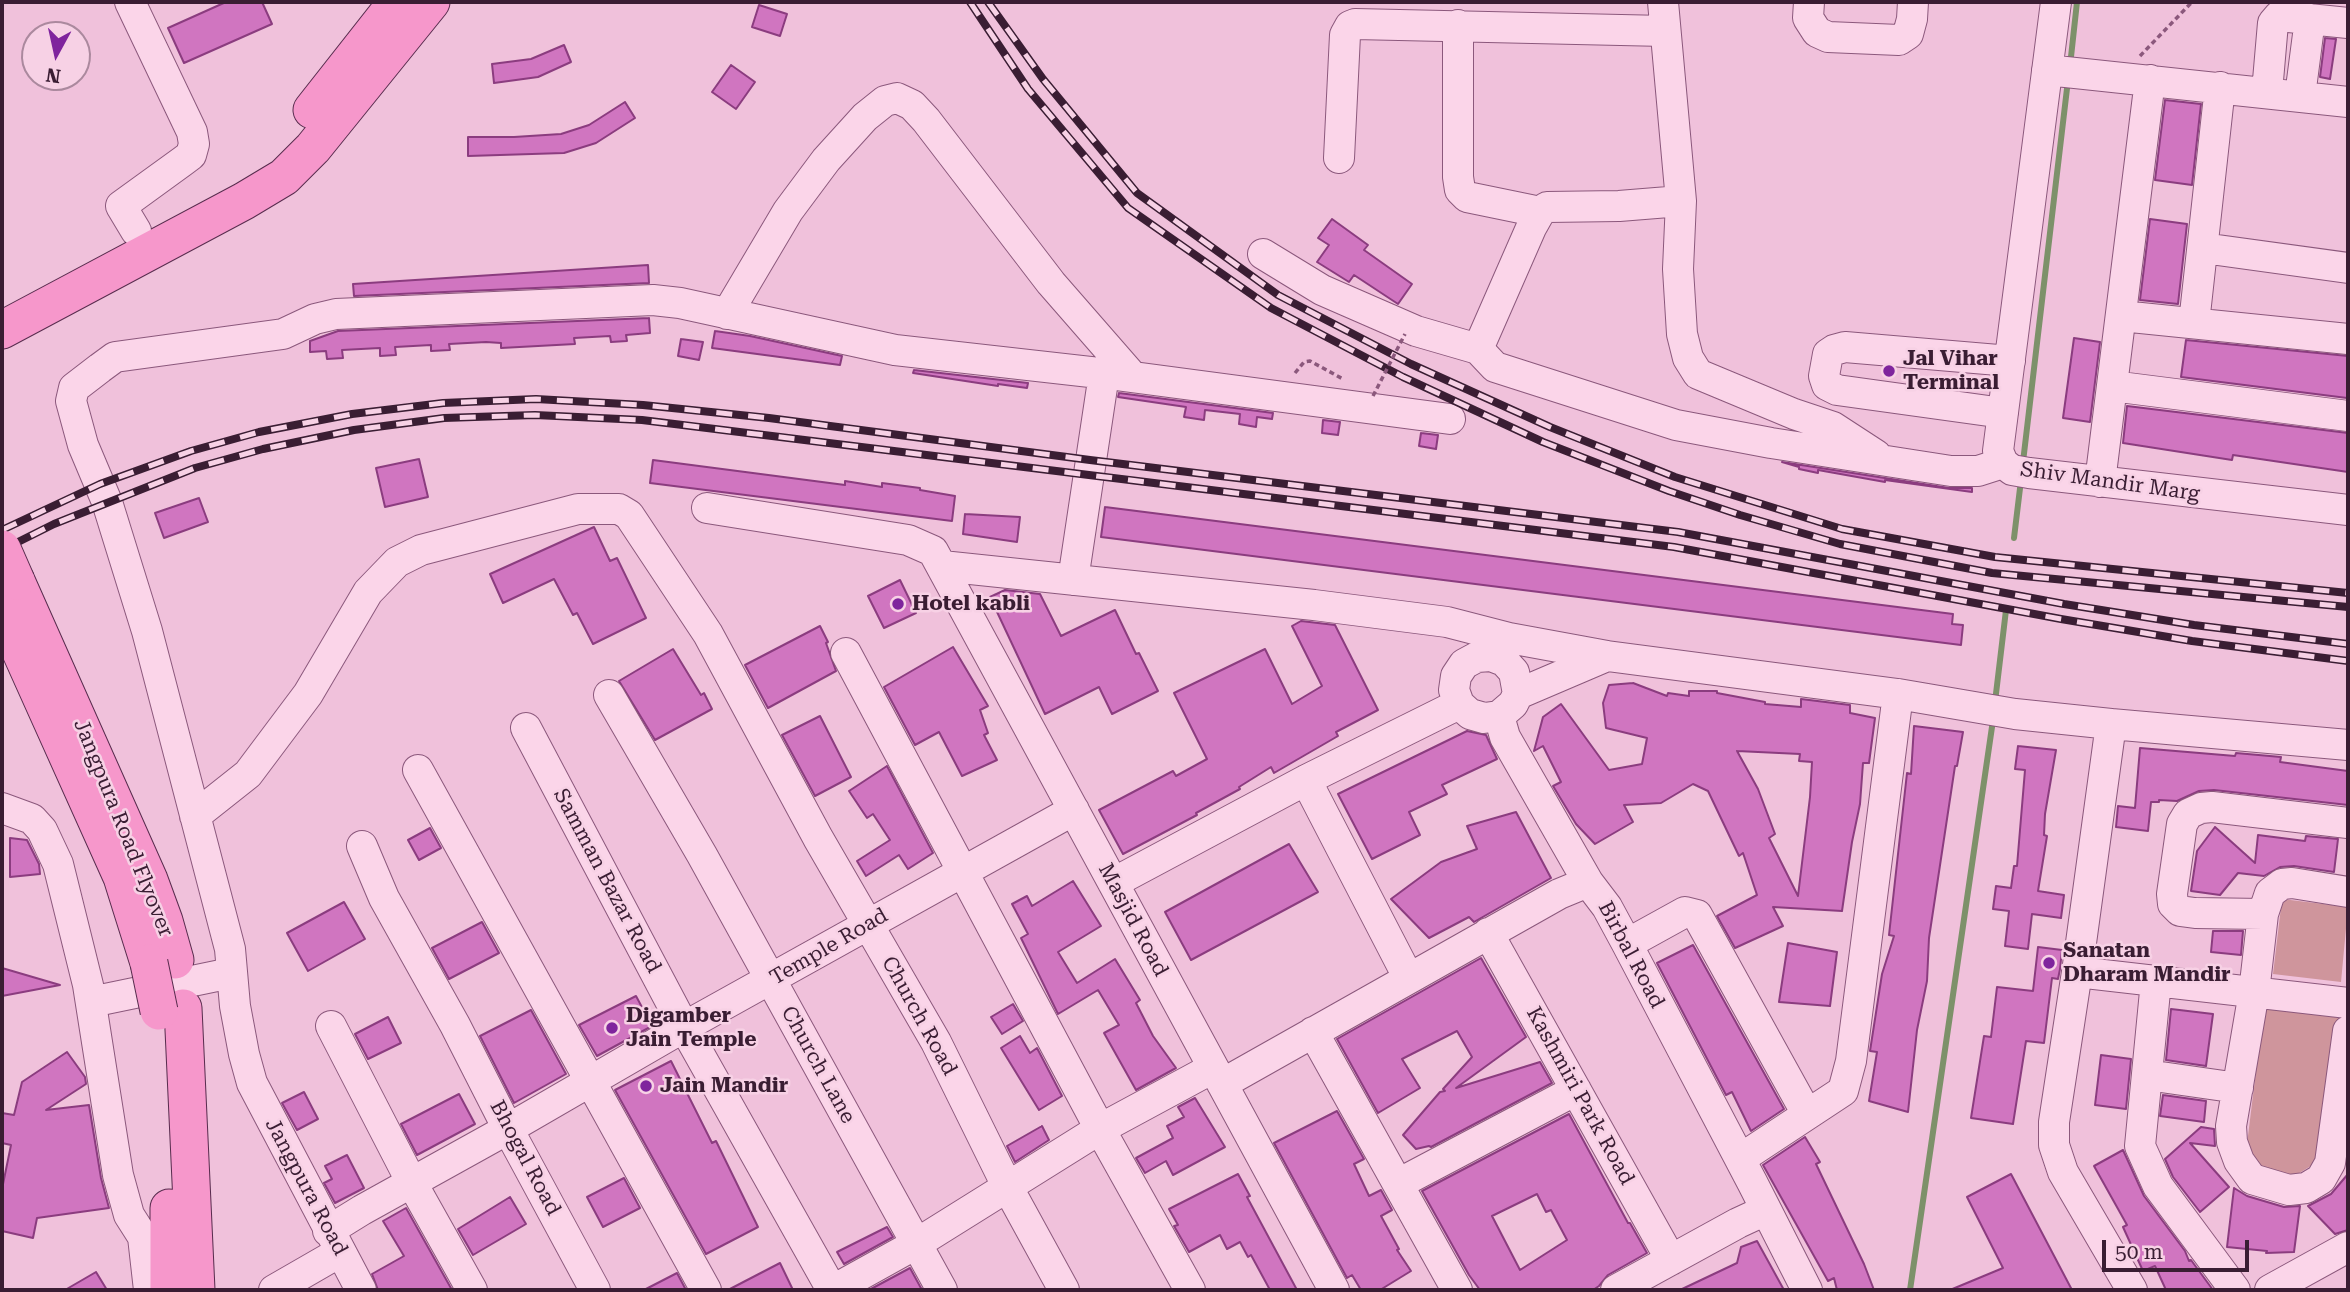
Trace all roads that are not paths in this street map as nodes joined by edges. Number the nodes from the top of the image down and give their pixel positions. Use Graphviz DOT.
graph roads {
  1 [pos="130,2"];
  2 [pos="397,2"];
  3 [pos="431,2"];
  4 [pos="1662,2"];
  5 [pos="1809,2"];
  6 [pos="1913,2"];
  7 [pos="2056,2"];
  8 [pos="2311,19"];
  9 [pos="2348,23"];
  10 [pos="1458,25"];
  11 [pos="1665,31"];
  12 [pos="2061,72"];
  13 [pos="2135,79"];
  14 [pos="2220,87"];
  15 [pos="2267,92"];
  16 [pos="2300,96"];
  17 [pos="2348,102"];
  18 [pos="1339,158"];
  19 [pos="1681,201"];
  20 [pos="1540,212"];
  21 [pos="136,231"];
  22 [pos="2203,248"];
  23 [pos="1263,254"];
  24 [pos="2348,268"];
  25 [pos="2,302"];
  26 [pos="727,314"];
  27 [pos="2121,316"];
  28 [pos="2194,323"];
  29 [pos="2,330"];
  30 [pos="2348,339"];
  31 [pos="1478,349"];
  32 [pos="2010,360"];
  33 [pos="1104,374"];
  34 [pos="1133,377"];
  35 [pos="2112,386"];
  36 [pos="2003,413"];
  37 [pos="2348,416"];
  38 [pos="1450,419"];
  39 [pos="1884,460"];
  40 [pos="2015,469"];
  41 [pos="2100,482"];
  42 [pos="707,508"];
  43 [pos="2348,510"];
  44 [pos="2,549"];
  45 [pos="937,559"];
  46 [pos="1073,580"];
  47 [pos="2,610"];
  48 [pos="1447,622"];
  49 [pos="846,653"];
  50 [pos="1607,656"];
  51 [pos="1464,664"];
  52 [pos="1898,694"];
  53 [pos="610,695"];
  54 [pos="1459,704"];
  55 [pos="1509,705"];
  56 [pos="2111,724"];
  57 [pos="526,728"];
  58 [pos="2348,745"];
  59 [pos="418,770"];
  60 [pos="1307,780"];
  61 [pos="2,808"];
  62 [pos="1074,810"];
  63 [pos="195,816"];
  64 [pos="2348,824"];
  65 [pos="362,846"];
  66 [pos="963,870"];
  67 [pos="1588,881"];
  68 [pos="1113,883"];
  69 [pos="2348,892"];
  70 [pos="2263,914"];
  71 [pos="868,925"];
  72 [pos="1488,933"];
  73 [pos="1627,944"];
  74 [pos="2077,972"];
  75 [pos="231,973"];
  76 [pos="1408,977"];
  77 [pos="771,980"];
  78 [pos="2156,981"];
  79 [pos="2255,992"];
  80 [pos="91,1002"];
  81 [pos="2348,1003"];
  82 [pos="331,1027"];
  83 [pos="684,1027"];
  84 [pos="2348,1031"];
  85 [pos="1313,1032"];
  86 [pos="2147,1075"];
  87 [pos="1217,1076"];
  88 [pos="591,1082"];
  89 [pos="2238,1088"];
  90 [pos="1576,1090"];
  91 [pos="2344,1092"];
  92 [pos="1807,1114"];
  93 [pos="508,1129"];
  94 [pos="1100,1129"];
  95 [pos="1740,1159"];
  96 [pos="412,1184"];
  97 [pos="1398,1184"];
  98 [pos="1007,1186"];
  99 [pos="1766,1210"];
  100 [pos="334,1241"];
  101 [pos="916,1244"];
  102 [pos="2348,1247"];
  103 [pos="1671,1260"];
  104 [pos="171,1289"];
  105 [pos="274,1290"];
  106 [pos="361,1290"];
  107 [pos="472,1290"];
  108 [pos="595,1290"];
  109 [pos="706,1290"];
  110 [pos="832,1290"];
  111 [pos="942,1290"];
  112 [pos="1064,1290"];
  113 [pos="1190,1290"];
  114 [pos="1334,1290"];
  115 [pos="1457,1290"];
  116 [pos="1616,1290"];
  117 [pos="1807,1290"];
  118 [pos="2132,1290"];
  119 [pos="2235,1290"];
  120 [pos="2270,1290"];
  1 -- 21 [label="street"];
  2 -- 21 [label="main road"];
  3 -- 29 [label="main road"];
  4 -- 11 [label="street"];
  5 -- 6 [label="street"];
  7 -- 12 [label="street, Shiv Mandir Marg"];
  8 -- 9 [label="street"];
  8 -- 15 [label="street"];
  8 -- 16 [label="street"];
  10 -- 11 [label="street"];
  10 -- 18 [label="street"];
  10 -- 20 [label="street"];
  11 -- 19 [label="street"];
  12 -- 13 [label="street"];
  12 -- 32 [label="street, Shiv Mandir Marg"];
  13 -- 14 [label="street"];
  13 -- 27 [label="street"];
  14 -- 15 [label="street"];
  14 -- 22 [label="street"];
  15 -- 16 [label="street"];
  16 -- 17 [label="street"];
  19 -- 20 [label="street"];
  19 -- 39 [label="street"];
  20 -- 31 [label="street"];
  21 -- 25 [label="main road"];
  22 -- 24 [label="street"];
  22 -- 28 [label="street"];
  23 -- 31 [label="street"];
  26 -- 33 [label="street"];
  26 -- 34 [label="street"];
  26 -- 63 [label="street, Jangpura Road"];
  27 -- 28 [label="street"];
  27 -- 35 [label="street"];
  28 -- 30 [label="street"];
  31 -- 39 [label="street"];
  32 -- 36 [label="street, Shiv Mandir Marg"];
  32 -- 36 [label="street"];
  33 -- 34 [label="street"];
  33 -- 46 [label="street"];
  34 -- 38 [label="street"];
  35 -- 37 [label="street"];
  35 -- 41 [label="street"];
  36 -- 40 [label="street, Shiv Mandir Marg"];
  39 -- 40 [label="street"];
  40 -- 41 [label="street, Shiv Mandir Marg"];
  41 -- 43 [label="street, Shiv Mandir Marg"];
  42 -- 45 [label="street"];
  44 -- 104 [label="main road, Jangpura Road Flyover, bridge"];
  45 -- 46 [label="street"];
  45 -- 62 [label="street, Masjid Road"];
  46 -- 48 [label="street"];
  47 -- 104 [label="main road, Jangpura Road Flyover, bridge"];
  48 -- 50 [label="street"];
  48 -- 51 [label="street"];
  49 -- 66 [label="street"];
  50 -- 52 [label="street"];
  50 -- 55 [label="street"];
  51 -- 54 [label="street"];
  51 -- 55 [label="street"];
  52 -- 56 [label="street"];
  52 -- 92 [label="street"];
  53 -- 77 [label="street, Church Lane"];
  54 -- 55 [label="street"];
  54 -- 60 [label="street"];
  55 -- 67 [label="street"];
  56 -- 58 [label="street"];
  56 -- 74 [label="street"];
  57 -- 83 [label="street, Samman Bazar Road"];
  59 -- 88 [label="street"];
  60 -- 68 [label="street"];
  60 -- 76 [label="street"];
  61 -- 80 [label="street"];
  62 -- 66 [label="street, Temple Road"];
  62 -- 68 [label="street, Masjid Road"];
  63 -- 71 [label="street, Church Road"];
  63 -- 75 [label="street, Jangpura Road"];
  64 -- 70 [label="street"];
  65 -- 93 [label="street, Bhogal Road"];
  66 -- 71 [label="street, Temple Road"];
  66 -- 94 [label="street"];
  67 -- 72 [label="street, Birbal Road"];
  67 -- 73 [label="street, Birbal Road"];
  68 -- 87 [label="street, Masjid Road"];
  69 -- 70 [label="street"];
  70 -- 79 [label="street"];
  71 -- 77 [label="street, Temple Road"];
  71 -- 98 [label="street, Church Road"];
  72 -- 76 [label="street, Birbal Road"];
  72 -- 90 [label="street, Kashmiri Park Road"];
  73 -- 92 [label="street"];
  73 -- 95 [label="street, Birbal Road"];
  74 -- 78 [label="street"];
  74 -- 118 [label="street"];
  75 -- 80 [label="street"];
  75 -- 100 [label="street, Jangpura Road"];
  76 -- 85 [label="street, Birbal Road"];
  77 -- 83 [label="street, Temple Road"];
  77 -- 101 [label="street, Church Lane"];
  78 -- 79 [label="street"];
  78 -- 86 [label="street"];
  79 -- 81 [label="street"];
  79 -- 89 [label="street"];
  80 -- 104 [label="street"];
  82 -- 96 [label="street"];
  83 -- 88 [label="street, Temple Road"];
  83 -- 110 [label="street, Samman Bazar Road"];
  84 -- 91 [label="street"];
  85 -- 87 [label="street, Birbal Road"];
  85 -- 97 [label="street"];
  86 -- 89 [label="street"];
  86 -- 119 [label="street"];
  87 -- 94 [label="street, Birbal Road"];
  87 -- 114 [label="street, Masjid Road"];
  88 -- 93 [label="street, Temple Road"];
  88 -- 109 [label="street"];
  89 -- 91 [label="street"];
  90 -- 97 [label="street"];
  90 -- 103 [label="street, Kashmiri Park Road"];
  92 -- 95 [label="street"];
  93 -- 96 [label="street, Temple Road"];
  93 -- 108 [label="street, Bhogal Road"];
  94 -- 98 [label="street, Birbal Road"];
  94 -- 113 [label="street"];
  95 -- 99 [label="street, Birbal Road"];
  96 -- 100 [label="street, Temple Road"];
  96 -- 107 [label="street"];
  97 -- 115 [label="street"];
  98 -- 101 [label="street, Birbal Road"];
  98 -- 112 [label="street, Church Road"];
  99 -- 103 [label="street"];
  99 -- 117 [label="street, Birbal Road"];
  100 -- 105 [label="street, Temple Road"];
  100 -- 106 [label="street, Jangpura Road"];
  101 -- 110 [label="street, Birbal Road"];
  101 -- 111 [label="street, Church Lane"];
  102 -- 120 [label="street"];
  103 -- 116 [label="street"];
}
